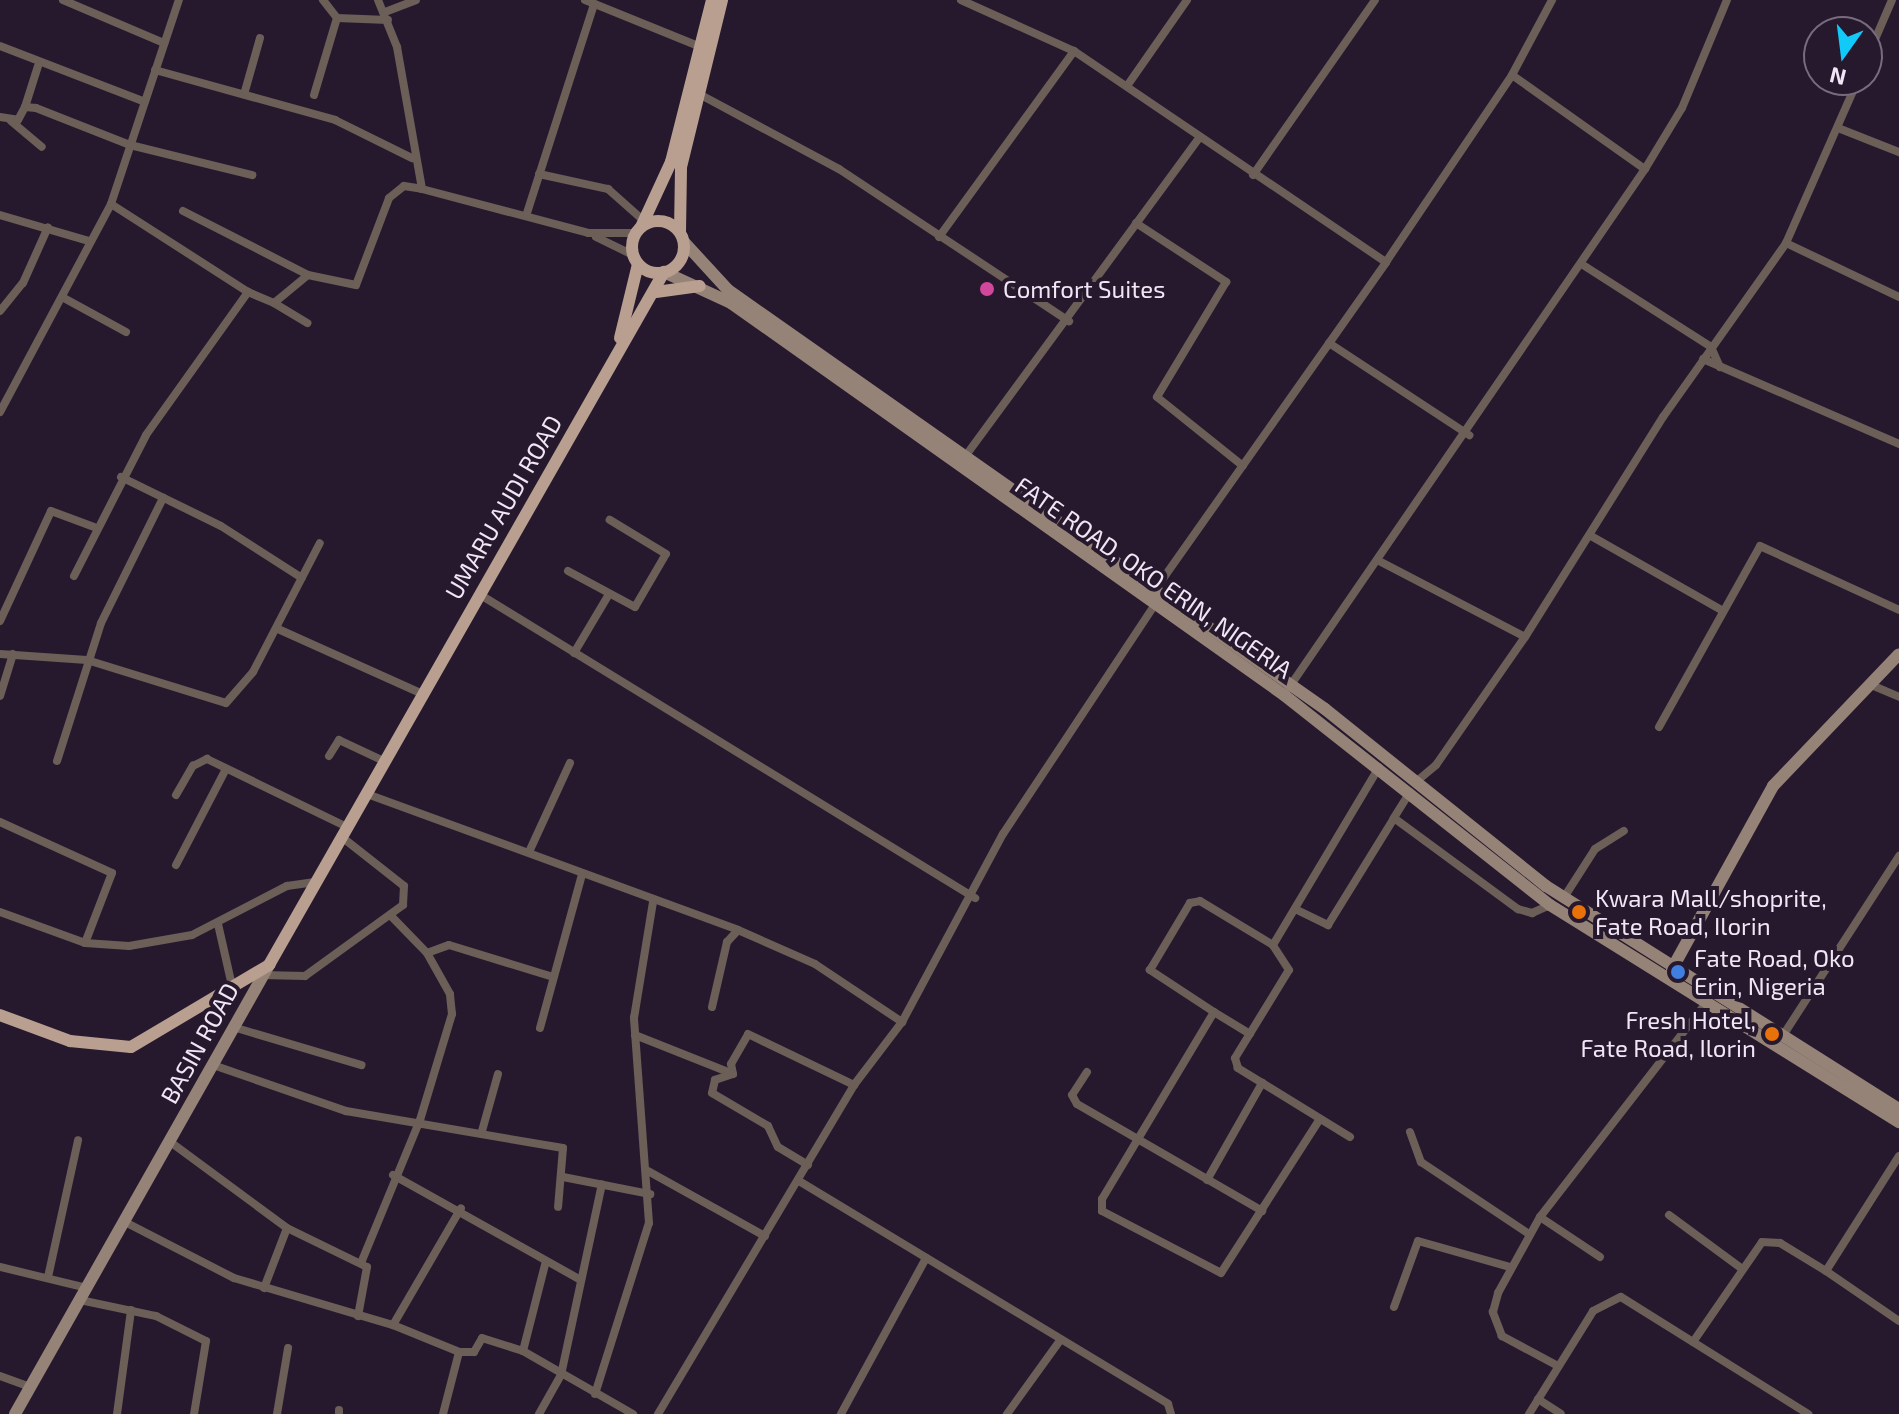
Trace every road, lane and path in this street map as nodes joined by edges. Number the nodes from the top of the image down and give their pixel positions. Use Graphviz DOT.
graph roads {
  1 [pos="63,0"];
  2 [pos="179,0"];
  3 [pos="323,0"];
  4 [pos="378,0"];
  5 [pos="416,0"];
  6 [pos="712,0"];
  7 [pos="722,0"];
  8 [pos="961,0"];
  9 [pos="1187,0"];
  10 [pos="1375,0"];
  11 [pos="1552,0"];
  12 [pos="1727,0"];
  13 [pos="1892,0"];
  14 [pos="590,2"];
  15 [pos="386,16"];
  16 [pos="337,18"];
  17 [pos="1883,21"];
  18 [pos="260,38"];
  19 [pos="164,43"];
  20 [pos="0,46"];
  21 [pos="701,47"];
  22 [pos="1074,51"];
  23 [pos="38,66"];
  24 [pos="155,70"];
  25 [pos="1512,75"];
  26 [pos="1127,86"];
  27 [pos="245,91"];
  28 [pos="699,94"];
  29 [pos="314,95"];
  30 [pos="1851,96"];
  31 [pos="145,102"];
  32 [pos="25,107"];
  33 [pos="0,117"];
  34 [pos="11,121"];
  35 [pos="1838,128"];
  36 [pos="1198,139"];
  37 [pos="130,145"];
  38 [pos="42,147"];
  39 [pos="1899,152"];
  40 [pos="412,158"];
  41 [pos="1645,169"];
  42 [pos="539,174"];
  43 [pos="252,175"];
  44 [pos="1253,175"];
  45 [pos="422,189"];
  46 [pos="111,204"];
  47 [pos="183,211"];
  48 [pos="0,215"];
  49 [pos="526,216"];
  50 [pos="1136,223"];
  51 [pos="48,227"];
  52 [pos="640,227"];
  53 [pos="588,233"];
  54 [pos="682,237"];
  55 [pos="939,237"];
  56 [pos="89,241"];
  57 [pos="1786,243"];
  58 [pos="635,259"];
  59 [pos="1386,262"];
  60 [pos="1583,265"];
  61 [pos="664,272"];
  62 [pos="308,275"];
  63 [pos="700,286"];
  64 [pos="248,292"];
  65 [pos="656,292"];
  66 [pos="62,297"];
  67 [pos="1899,297"];
  68 [pos="274,303"];
  69 [pos="747,309"];
  70 [pos="0,311"];
  71 [pos="1069,321"];
  72 [pos="307,323"];
  73 [pos="126,332"];
  74 [pos="619,341"];
  75 [pos="1329,343"];
  76 [pos="1711,347"];
  77 [pos="1703,359"];
  78 [pos="1720,367"];
  79 [pos="0,412"];
  80 [pos="1469,435"];
  81 [pos="1899,444"];
  82 [pos="964,458"];
  83 [pos="1243,466"];
  84 [pos="121,477"];
  85 [pos="163,498"];
  86 [pos="610,520"];
  87 [pos="94,527"];
  88 [pos="1591,536"];
  89 [pos="320,543"];
  90 [pos="1381,562"];
  91 [pos="568,571"];
  92 [pos="74,576"];
  93 [pos="302,578"];
  94 [pos="479,594"];
  95 [pos="609,594"];
  96 [pos="1155,597"];
  97 [pos="1899,610"];
  98 [pos="1723,611"];
  99 [pos="0,621"];
  100 [pos="278,629"];
  101 [pos="1525,637"];
  102 [pos="574,653"];
  103 [pos="0,654"];
  104 [pos="13,654"];
  105 [pos="1899,654"];
  106 [pos="87,660"];
  107 [pos="1868,684"];
  108 [pos="1288,690"];
  109 [pos="425,695"];
  110 [pos="0,696"];
  111 [pos="1899,697"];
  112 [pos="1659,727"];
  113 [pos="329,756"];
  114 [pos="57,761"];
  115 [pos="386,762"];
  116 [pos="570,763"];
  117 [pos="1379,766"];
  118 [pos="226,769"];
  119 [pos="1414,787"];
  120 [pos="367,794"];
  121 [pos="176,795"];
  122 [pos="1394,818"];
  123 [pos="0,822"];
  124 [pos="1624,831"];
  125 [pos="346,833"];
  126 [pos="529,852"];
  127 [pos="1899,856"];
  128 [pos="176,865"];
  129 [pos="1896,867"];
  130 [pos="582,874"];
  131 [pos="321,881"];
  132 [pos="975,898"];
  133 [pos="1563,899"];
  134 [pos="653,902"];
  135 [pos="1550,905"];
  136 [pos="1295,909"];
  137 [pos="0,912"];
  138 [pos="392,917"];
  139 [pos="218,924"];
  140 [pos="738,930"];
  141 [pos="85,943"];
  142 [pos="1273,945"];
  143 [pos="427,953"];
  144 [pos="1672,969"];
  145 [pos="266,970"];
  146 [pos="553,977"];
  147 [pos="234,991"];
  148 [pos="1705,1004"];
  149 [pos="712,1007"];
  150 [pos="1214,1012"];
  151 [pos="0,1015"];
  152 [pos="902,1022"];
  153 [pos="233,1027"];
  154 [pos="540,1028"];
  155 [pos="1250,1034"];
  156 [pos="635,1035"];
  157 [pos="1782,1037"];
  158 [pos="213,1065"];
  159 [pos="361,1065"];
  160 [pos="1087,1072"];
  161 [pos="498,1074"];
  162 [pos="733,1074"];
  163 [pos="1262,1083"];
  164 [pos="854,1085"];
  165 [pos="1899,1109"];
  166 [pos="1320,1119"];
  167 [pos="420,1120"];
  168 [pos="1899,1122"];
  169 [pos="482,1131"];
  170 [pos="1410,1132"];
  171 [pos="1350,1137"];
  172 [pos="78,1140"];
  173 [pos="1138,1140"];
  174 [pos="169,1141"];
  175 [pos="1899,1156"];
  176 [pos="808,1165"];
  177 [pos="648,1171"];
  178 [pos="393,1175"];
  179 [pos="563,1177"];
  180 [pos="1207,1180"];
  181 [pos="799,1181"];
  182 [pos="602,1184"];
  183 [pos="650,1194"];
  184 [pos="558,1207"];
  185 [pos="461,1208"];
  186 [pos="1262,1211"];
  187 [pos="1669,1215"];
  188 [pos="1540,1217"];
  189 [pos="123,1221"];
  190 [pos="287,1228"];
  191 [pos="1529,1234"];
  192 [pos="765,1236"];
  193 [pos="1600,1257"];
  194 [pos="926,1258"];
  195 [pos="546,1261"];
  196 [pos="361,1263"];
  197 [pos="0,1267"];
  198 [pos="1510,1267"];
  199 [pos="1741,1268"];
  200 [pos="1826,1271"];
  201 [pos="48,1277"];
  202 [pos="579,1279"];
  203 [pos="264,1288"];
  204 [pos="84,1294"];
  205 [pos="1394,1307"];
  206 [pos="131,1310"];
  207 [pos="358,1316"];
  208 [pos="1899,1321"];
  209 [pos="393,1325"];
  210 [pos="1061,1339"];
  211 [pos="1693,1342"];
  212 [pos="288,1348"];
  213 [pos="523,1351"];
  214 [pos="459,1352"];
  215 [pos="1558,1366"];
  216 [pos="561,1375"];
  217 [pos="0,1376"];
  218 [pos="31,1387"];
  219 [pos="595,1394"];
  220 [pos="1538,1399"];
  221 [pos="15,1414"];
  222 [pos="117,1414"];
  223 [pos="194,1414"];
  224 [pos="277,1414"];
  225 [pos="443,1414"];
  226 [pos="539,1414"];
  227 [pos="633,1414"];
  228 [pos="658,1414"];
  229 [pos="841,1414"];
  230 [pos="1007,1414"];
  231 [pos="1171,1414"];
  232 [pos="1529,1414"];
  233 [pos="1561,1414"];
  234 [pos="1808,1414"];
  1 -- 19 [label="street"];
  2 -- 19 [label="street"];
  3 -- 16 [label="street"];
  4 -- 15 [label="street"];
  5 -- 15 [label="street"];
  6 -- 21 [label="main road"];
  7 -- 28 [label="main road"];
  8 -- 22 [label="street"];
  9 -- 26 [label="street"];
  10 -- 44 [label="street"];
  11 -- 25 [label="street"];
  12 -- 41 [label="street"];
  13 -- 17 [label="street"];
  14 -- 21 [label="street"];
  14 -- 42 [label="street"];
  15 -- 16 [label="street"];
  15 -- 40 [label="street"];
  16 -- 29 [label="street"];
  18 -- 27 [label="street"];
  19 -- 24 [label="street"];
  20 -- 23 [label="street"];
  21 -- 52 [label="main road"];
  22 -- 26 [label="street"];
  22 -- 55 [label="street"];
  23 -- 31 [label="street"];
  23 -- 32 [label="street"];
  24 -- 27 [label="street"];
  24 -- 31 [label="street"];
  25 -- 41 [label="street"];
  25 -- 59 [label="street"];
  26 -- 36 [label="street"];
  27 -- 40 [label="street"];
  28 -- 54 [label="main road"];
  28 -- 55 [label="street"];
  30 -- 35 [label="street"];
  31 -- 37 [label="street"];
  32 -- 34 [label="street"];
  32 -- 37 [label="street"];
  33 -- 34 [label="street"];
  34 -- 38 [label="street"];
  35 -- 39 [label="street"];
  35 -- 57 [label="street"];
  36 -- 44 [label="street"];
  36 -- 50 [label="street"];
  37 -- 43 [label="street"];
  37 -- 46 [label="street"];
  40 -- 45 [label="street"];
  41 -- 60 [label="street"];
  42 -- 49 [label="street"];
  42 -- 52 [label="street"];
  44 -- 59 [label="street"];
  45 -- 49 [label="street"];
  45 -- 62 [label="street"];
  46 -- 56 [label="street"];
  46 -- 64 [label="street"];
  47 -- 62 [label="street"];
  48 -- 51 [label="street"];
  49 -- 53 [label="street"];
  50 -- 71 [label="street"];
  50 -- 83 [label="street"];
  51 -- 56 [label="street"];
  51 -- 70 [label="street"];
  52 -- 53 [label="street"];
  52 -- 54 [label="main road"];
  52 -- 58 [label="main road"];
  53 -- 58 [label="street"];
  54 -- 61 [label="main road"];
  54 -- 69 [label="street"];
  55 -- 71 [label="street"];
  56 -- 66 [label="street"];
  57 -- 67 [label="street"];
  57 -- 76 [label="street"];
  58 -- 61 [label="main road"];
  58 -- 74 [label="main road"];
  59 -- 75 [label="street"];
  60 -- 76 [label="street"];
  60 -- 80 [label="street"];
  61 -- 63 [label="street"];
  61 -- 65 [label="main road"];
  62 -- 68 [label="street"];
  63 -- 65 [label="main road"];
  63 -- 69 [label="street"];
  64 -- 68 [label="street"];
  64 -- 84 [label="street"];
  65 -- 74 [label="main road"];
  66 -- 73 [label="street"];
  66 -- 79 [label="street"];
  68 -- 72 [label="street"];
  69 -- 82 [label="street, FATE ROAD, OKO ERIN, NIGERIA"];
  69 -- 96 [label="street, FATE ROAD, OKO ERIN, NIGERIA"];
  71 -- 82 [label="street"];
  74 -- 94 [label="main road, UMARU AUDI ROAD"];
  75 -- 80 [label="street"];
  75 -- 83 [label="street"];
  76 -- 77 [label="street"];
  76 -- 78 [label="street"];
  77 -- 78 [label="street"];
  77 -- 88 [label="street"];
  78 -- 81 [label="street"];
  80 -- 90 [label="street"];
  82 -- 96 [label="street, FATE ROAD, OKO ERIN, NIGERIA"];
  83 -- 96 [label="street"];
  84 -- 85 [label="street"];
  84 -- 87 [label="street"];
  85 -- 93 [label="street"];
  85 -- 106 [label="street"];
  86 -- 95 [label="street"];
  87 -- 92 [label="street"];
  87 -- 99 [label="street"];
  88 -- 98 [label="street"];
  88 -- 101 [label="street"];
  89 -- 93 [label="street"];
  90 -- 101 [label="street"];
  90 -- 108 [label="street"];
  91 -- 95 [label="street"];
  93 -- 100 [label="street"];
  94 -- 102 [label="street"];
  94 -- 109 [label="main road, UMARU AUDI ROAD"];
  95 -- 102 [label="street"];
  96 -- 108 [label="street, FATE ROAD, OKO ERIN, NIGERIA"];
  96 -- 132 [label="street"];
  97 -- 98 [label="street"];
  98 -- 112 [label="street"];
  100 -- 106 [label="street"];
  100 -- 109 [label="street"];
  101 -- 119 [label="street"];
  102 -- 132 [label="street"];
  103 -- 104 [label="street"];
  104 -- 106 [label="street"];
  104 -- 110 [label="street"];
  105 -- 107 [label="street"];
  106 -- 114 [label="street"];
  107 -- 111 [label="street"];
  107 -- 144 [label="street"];
  108 -- 117 [label="street, FATE ROAD, OKO ERIN, NIGERIA"];
  108 -- 119 [label="street, FATE ROAD, OKO ERIN, NIGERIA"];
  109 -- 115 [label="main road, BASIN ROAD"];
  113 -- 115 [label="street"];
  115 -- 120 [label="main road, BASIN ROAD"];
  116 -- 126 [label="street"];
  117 -- 119 [label="street, FATE ROAD, OKO ERIN, NIGERIA"];
  117 -- 136 [label="street"];
  118 -- 121 [label="street"];
  118 -- 125 [label="street"];
  118 -- 128 [label="street"];
  119 -- 122 [label="street"];
  119 -- 133 [label="street, FATE ROAD, OKO ERIN, NIGERIA"];
  119 -- 135 [label="street, FATE ROAD, OKO ERIN, NIGERIA"];
  120 -- 125 [label="main road, BASIN ROAD"];
  120 -- 126 [label="street"];
  122 -- 135 [label="street"];
  122 -- 136 [label="street"];
  123 -- 141 [label="street"];
  124 -- 133 [label="street"];
  125 -- 131 [label="main road, BASIN ROAD"];
  125 -- 138 [label="street"];
  126 -- 130 [label="street"];
  127 -- 129 [label="street"];
  129 -- 157 [label="street"];
  130 -- 134 [label="street"];
  130 -- 146 [label="street"];
  131 -- 139 [label="street"];
  131 -- 145 [label="main road, BASIN ROAD"];
  132 -- 152 [label="street"];
  133 -- 144 [label="street, FATE ROAD, OKO ERIN, NIGERIA"];
  134 -- 140 [label="street"];
  134 -- 156 [label="street"];
  135 -- 148 [label="street, FATE ROAD, OKO ERIN, NIGERIA"];
  136 -- 142 [label="street"];
  137 -- 141 [label="street"];
  138 -- 143 [label="street"];
  138 -- 145 [label="street"];
  139 -- 141 [label="street"];
  139 -- 147 [label="street"];
  140 -- 149 [label="street"];
  140 -- 152 [label="street"];
  142 -- 150 [label="street"];
  142 -- 155 [label="street"];
  143 -- 146 [label="street"];
  143 -- 167 [label="street"];
  144 -- 157 [label="street, FATE ROAD, OKO ERIN, NIGERIA"];
  145 -- 147 [label="main road"];
  145 -- 153 [label="street, BASIN ROAD"];
  146 -- 154 [label="street"];
  147 -- 151 [label="main road"];
  148 -- 168 [label="street, FATE ROAD, OKO ERIN, NIGERIA"];
  148 -- 188 [label="street"];
  150 -- 155 [label="street"];
  150 -- 173 [label="street"];
  152 -- 164 [label="street"];
  153 -- 158 [label="street, BASIN ROAD"];
  153 -- 159 [label="street"];
  155 -- 163 [label="street"];
  156 -- 162 [label="street"];
  156 -- 177 [label="street"];
  157 -- 165 [label="street, FATE ROAD, OKO ERIN, NIGERIA"];
  158 -- 167 [label="street"];
  158 -- 174 [label="street, BASIN ROAD"];
  160 -- 173 [label="street"];
  161 -- 169 [label="street"];
  162 -- 164 [label="street"];
  162 -- 176 [label="street"];
  163 -- 166 [label="street"];
  163 -- 180 [label="street"];
  164 -- 176 [label="street"];
  166 -- 171 [label="street"];
  166 -- 186 [label="street"];
  167 -- 169 [label="street"];
  167 -- 178 [label="street"];
  169 -- 179 [label="street"];
  170 -- 191 [label="street"];
  172 -- 201 [label="street"];
  173 -- 180 [label="street"];
  173 -- 186 [label="street"];
  174 -- 189 [label="street, BASIN ROAD"];
  174 -- 190 [label="street"];
  175 -- 200 [label="street"];
  176 -- 181 [label="street"];
  177 -- 183 [label="street"];
  177 -- 192 [label="street"];
  178 -- 185 [label="street"];
  178 -- 196 [label="street"];
  179 -- 182 [label="street"];
  179 -- 184 [label="street"];
  180 -- 186 [label="street"];
  181 -- 192 [label="street"];
  181 -- 194 [label="street"];
  182 -- 183 [label="street"];
  182 -- 202 [label="street"];
  183 -- 219 [label="street"];
  185 -- 195 [label="street"];
  185 -- 209 [label="street"];
  187 -- 199 [label="street"];
  188 -- 191 [label="street"];
  188 -- 193 [label="street"];
  189 -- 203 [label="street"];
  189 -- 204 [label="street, BASIN ROAD"];
  190 -- 196 [label="street"];
  190 -- 203 [label="street"];
  191 -- 198 [label="street"];
  192 -- 228 [label="street"];
  194 -- 210 [label="street"];
  194 -- 229 [label="street"];
  195 -- 202 [label="street"];
  195 -- 213 [label="street"];
  196 -- 207 [label="street"];
  197 -- 201 [label="street"];
  198 -- 205 [label="street"];
  198 -- 215 [label="street"];
  199 -- 200 [label="street"];
  199 -- 211 [label="street"];
  200 -- 208 [label="street"];
  201 -- 204 [label="street"];
  202 -- 216 [label="street"];
  203 -- 207 [label="street"];
  204 -- 206 [label="street"];
  204 -- 218 [label="street, BASIN ROAD"];
  206 -- 222 [label="street"];
  206 -- 223 [label="street"];
  207 -- 209 [label="street"];
  209 -- 214 [label="street"];
  210 -- 230 [label="street"];
  210 -- 231 [label="street"];
  211 -- 215 [label="street"];
  211 -- 234 [label="street"];
  212 -- 224 [label="street"];
  213 -- 214 [label="street"];
  213 -- 216 [label="street"];
  214 -- 225 [label="street"];
  215 -- 220 [label="street"];
  216 -- 219 [label="street"];
  216 -- 226 [label="street"];
  217 -- 218 [label="street"];
  218 -- 221 [label="street, BASIN ROAD"];
  219 -- 227 [label="street"];
  220 -- 232 [label="street"];
  220 -- 233 [label="street"];
}
